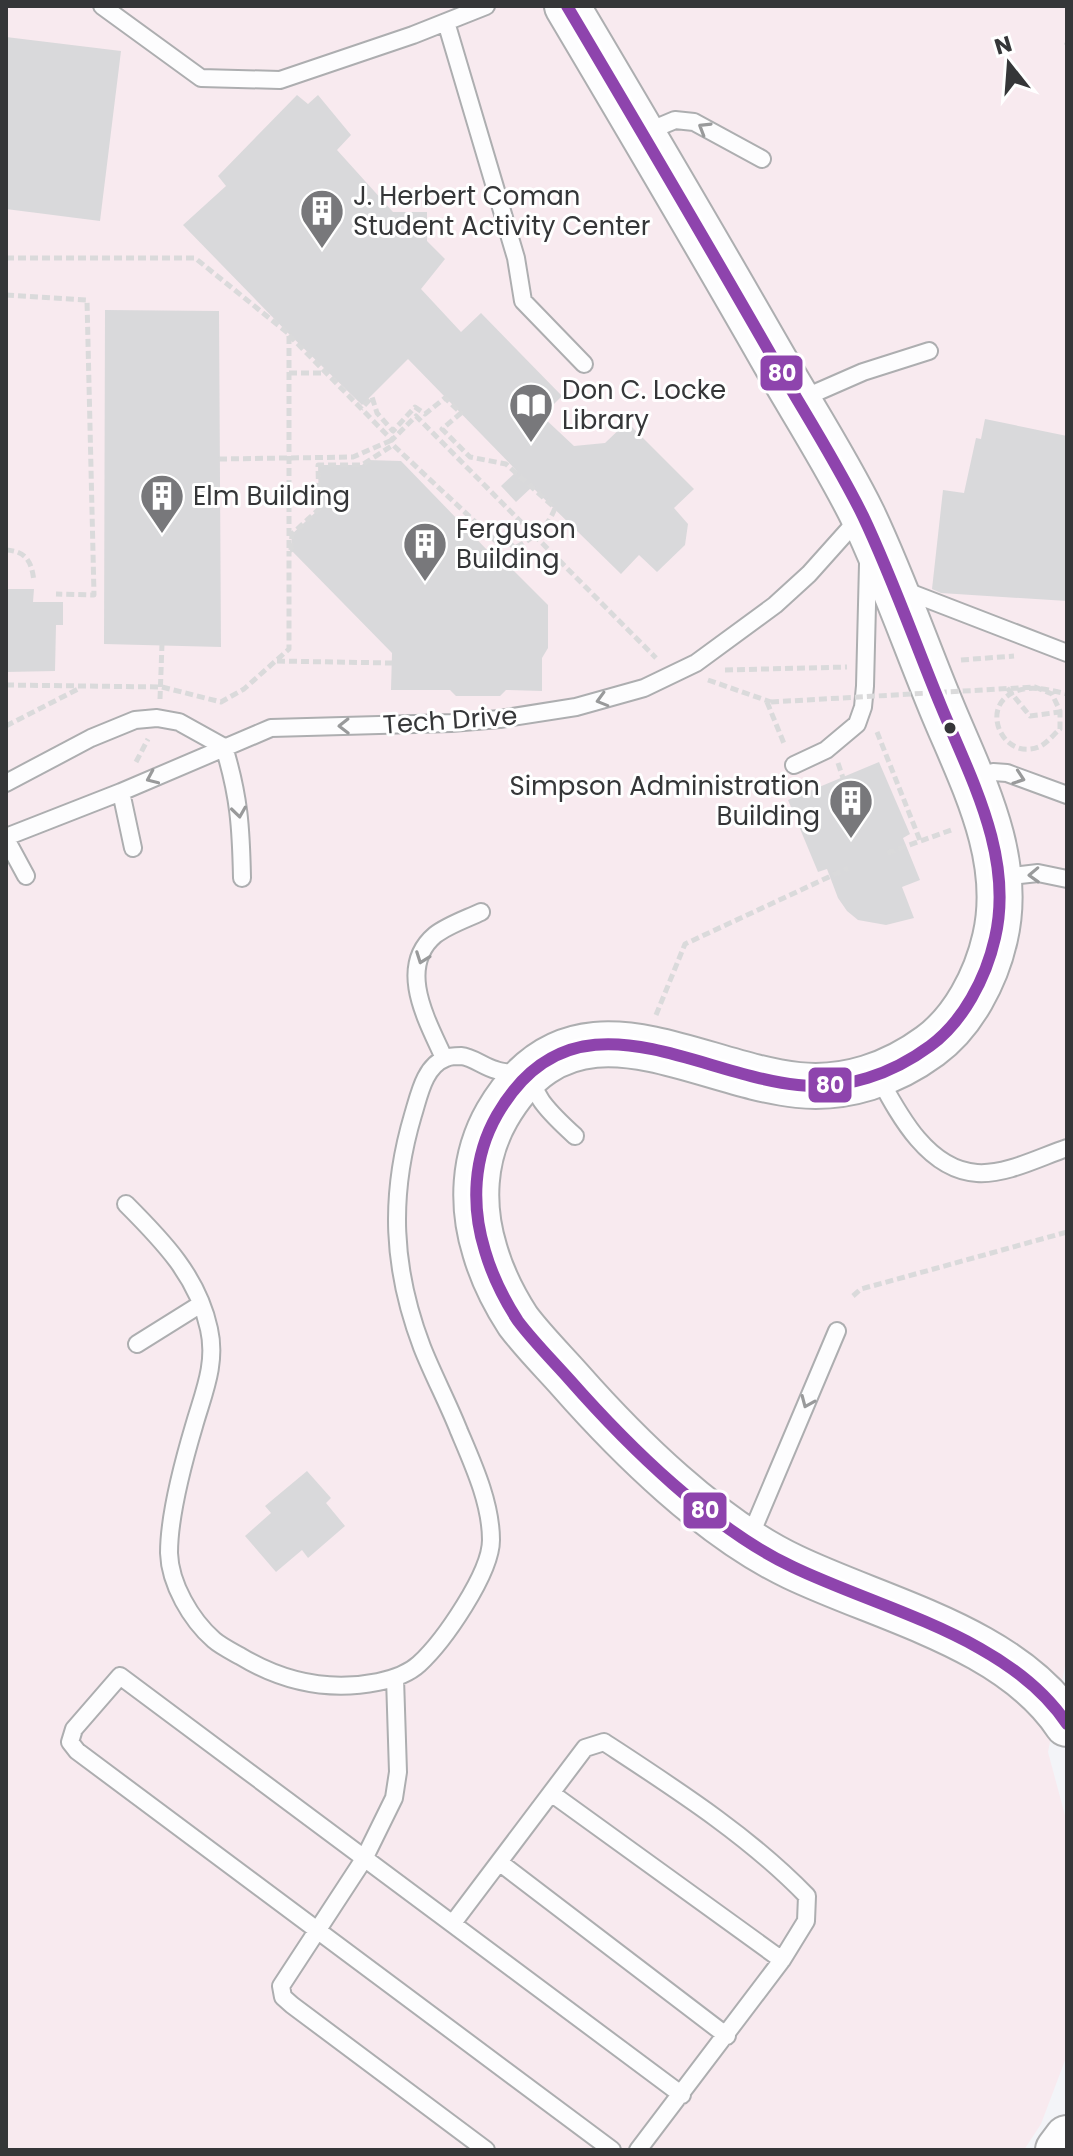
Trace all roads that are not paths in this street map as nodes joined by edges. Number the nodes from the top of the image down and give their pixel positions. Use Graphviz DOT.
graph roads {
  1 [pos="102,6"];
  2 [pos="486,6"];
  3 [pos="567,6"];
  4 [pos="446,22"];
  5 [pos="643,133"];
  6 [pos="762,159"];
  7 [pos="929,351"];
  8 [pos="584,364"];
  9 [pos="797,400"];
  10 [pos="862,515"];
  11 [pos="892,586"];
  12 [pos="1067,653"];
  13 [pos="224,747"];
  14 [pos="794,765"];
  15 [pos="6,783"];
  16 [pos="121,792"];
  17 [pos="1067,795"];
  18 [pos="978,798"];
  19 [pos="6,838"];
  20 [pos="133,848"];
  21 [pos="26,876"];
  22 [pos="1001,877"];
  23 [pos="242,878"];
  24 [pos="1067,879"];
  25 [pos="481,912"];
  26 [pos="444,1058"];
  27 [pos="878,1076"];
  28 [pos="526,1078"];
  29 [pos="575,1136"];
  30 [pos="1067,1148"];
  31 [pos="126,1204"];
  32 [pos="201,1304"];
  33 [pos="837,1331"];
  34 [pos="137,1344"];
  35 [pos="748,1540"];
  36 [pos="395,1678"];
  37 [pos="1067,1724"];
  38 [pos="551,1793"];
  39 [pos="364,1859"];
  40 [pos="499,1862"];
  41 [pos="453,1923"];
  42 [pos="317,1929"];
  43 [pos="782,1960"];
  44 [pos="727,2036"];
  45 [pos="682,2095"];
  46 [pos="1067,2138"];
  47 [pos="486,2150"];
  48 [pos="612,2150"];
  49 [pos="638,2150"];
  50 [pos="1058,2150"];
  1 -- 4 [label="lane"];
  2 -- 4 [label="lane"];
  3 -- 5 [label="street"];
  4 -- 8 [label="lane"];
  6 -- 5 [label="lane, one-way"];
  5 -- 9 [label="street"];
  7 -- 9 [label="lane"];
  9 -- 10 [label="street"];
  10 -- 11 [label="street"];
  10 -- 13 [label="lane, Tech Drive, one-way"];
  10 -- 14 [label="lane"];
  11 -- 12 [label="lane"];
  11 -- 18 [label="street"];
  13 -- 15 [label="lane"];
  13 -- 16 [label="lane, Tech Drive, one-way"];
  13 -- 23 [label="lane, one-way"];
  16 -- 19 [label="lane, Tech Drive"];
  16 -- 20 [label="lane"];
  18 -- 17 [label="lane, one-way"];
  18 -- 22 [label="street"];
  19 -- 21 [label="lane"];
  24 -- 22 [label="lane, one-way"];
  22 -- 27 [label="street"];
  25 -- 26 [label="lane, one-way"];
  26 -- 28 [label="lane"];
  26 -- 36 [label="lane"];
  27 -- 28 [label="street"];
  27 -- 30 [label="lane"];
  28 -- 29 [label="lane"];
  28 -- 35 [label="street"];
  31 -- 32 [label="lane"];
  32 -- 34 [label="lane"];
  32 -- 36 [label="lane"];
  33 -- 35 [label="lane, one-way"];
  35 -- 37 [label="street"];
  36 -- 39 [label="lane"];
  38 -- 40 [label="lane"];
  38 -- 43 [label="lane"];
  38 -- 43 [label="lane"];
  39 -- 41 [label="lane"];
  39 -- 42 [label="lane"];
  39 -- 42 [label="lane"];
  40 -- 41 [label="lane"];
  40 -- 44 [label="lane"];
  41 -- 45 [label="lane"];
  42 -- 47 [label="lane"];
  42 -- 48 [label="lane"];
  43 -- 44 [label="lane"];
  44 -- 45 [label="lane"];
  45 -- 49 [label="lane"];
  46 -- 50 [label="street"];
}
